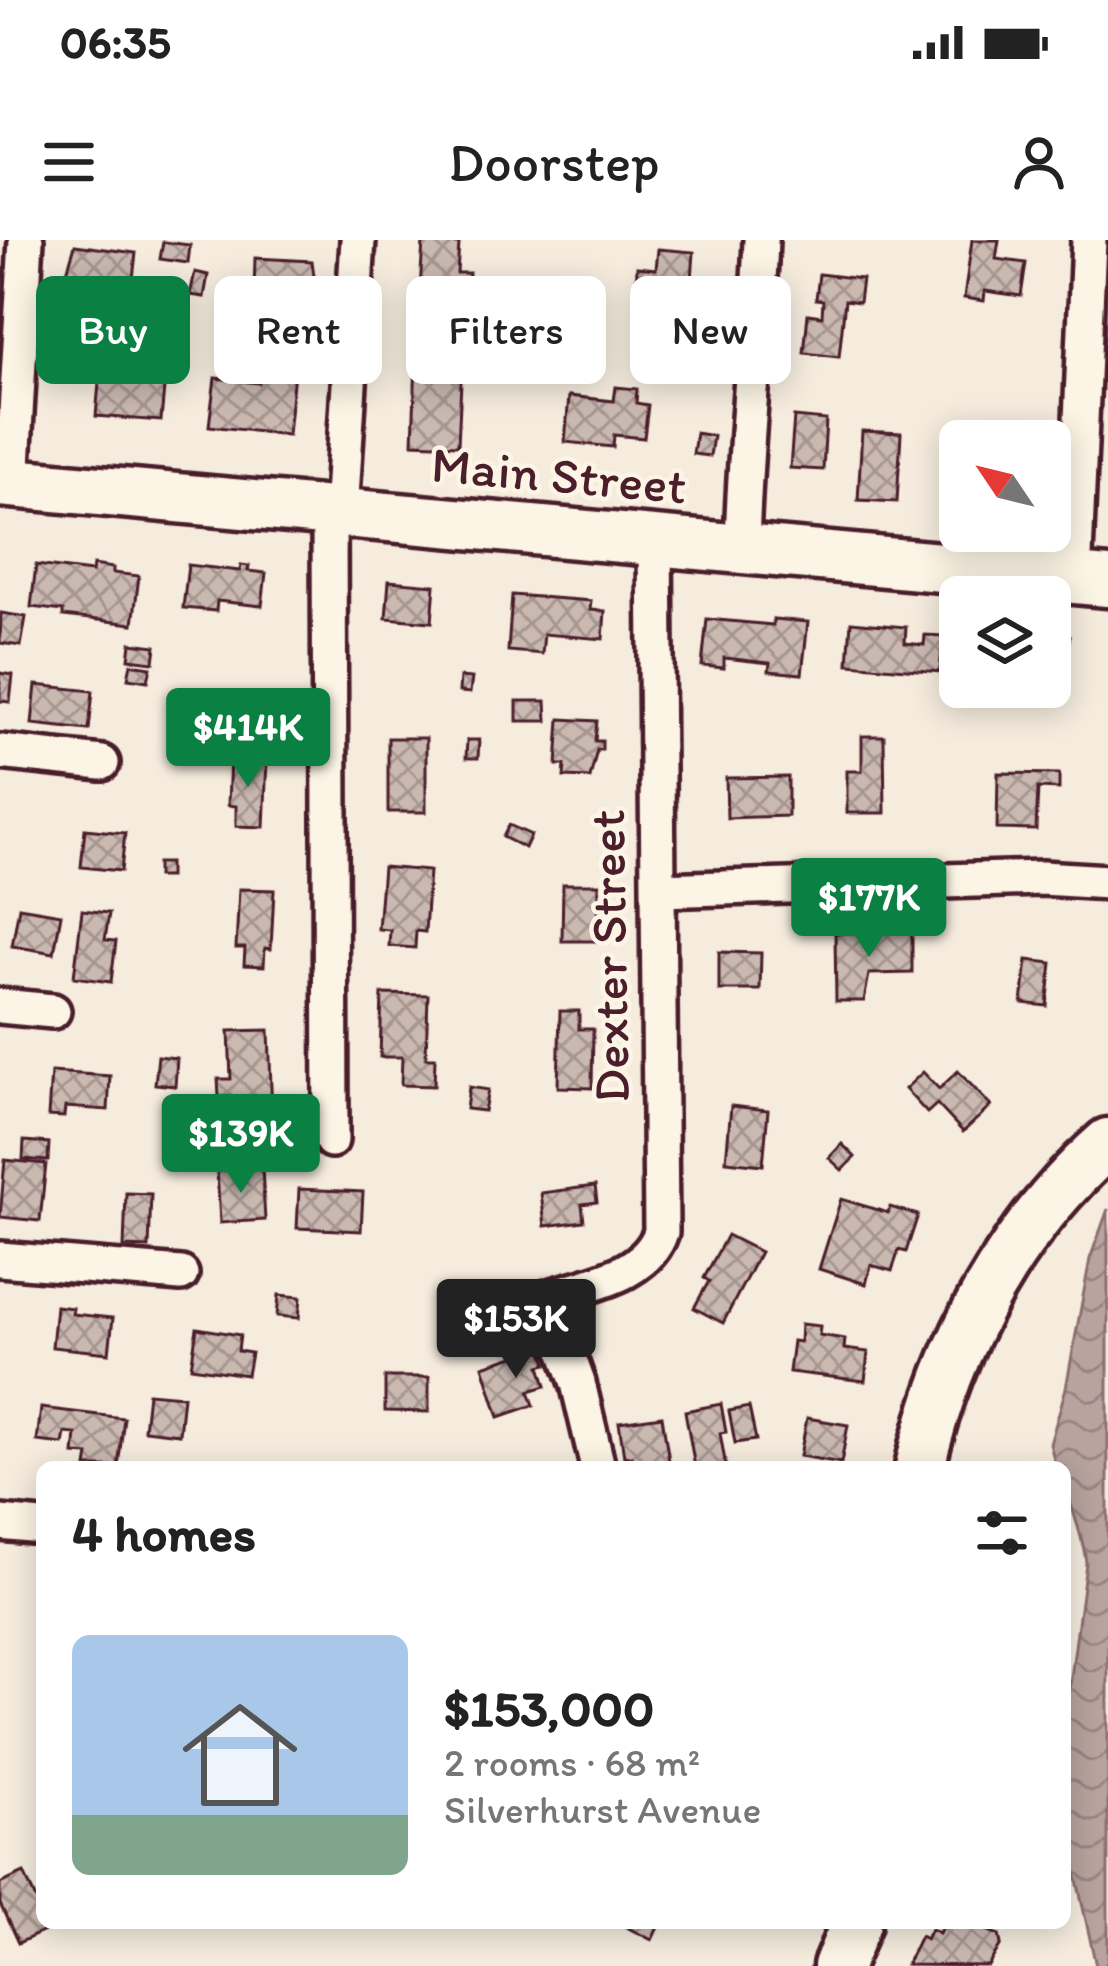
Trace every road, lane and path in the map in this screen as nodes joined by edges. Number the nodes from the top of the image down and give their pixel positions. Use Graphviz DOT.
graph roads {
  1 [pos="26,240"];
  2 [pos="358,240"];
  3 [pos="761,240"];
  4 [pos="1089,240"];
  5 [pos="6,483"];
  6 [pos="335,512"];
  7 [pos="655,541"];
  8 [pos="742,549"];
  9 [pos="1091,580"];
  10 [pos="0,752"];
  11 [pos="102,763"];
  12 [pos="1108,882"];
  13 [pos="659,890"];
  14 [pos="0,1006"];
  15 [pos="53,1011"];
  16 [pos="331,1140"];
  17 [pos="1108,1143"];
  18 [pos="0,1259"];
  19 [pos="181,1274"];
  20 [pos="597,1461"];
  21 [pos="922,1461"];
  22 [pos="0,1523"];
  23 [pos="36,1526"];
  24 [pos="853,1929"];
  25 [pos="838,1966"];
  1 -- 5 [label="street"];
  2 -- 6 [label="street"];
  3 -- 8 [label="street"];
  4 -- 9 [label="street"];
  5 -- 6 [label="main road, Main Street"];
  6 -- 7 [label="main road, Main Street"];
  6 -- 16 [label="street"];
  7 -- 8 [label="main road, Main Street"];
  7 -- 13 [label="street, Dexter Street"];
  8 -- 9 [label="main road, Main Street"];
  10 -- 11 [label="street"];
  12 -- 13 [label="street"];
  13 -- 20 [label="street, Dexter Street"];
  14 -- 15 [label="street"];
  17 -- 21 [label="main road"];
  18 -- 19 [label="street"];
  22 -- 23 [label="street"];
  24 -- 25 [label="main road"];
}
